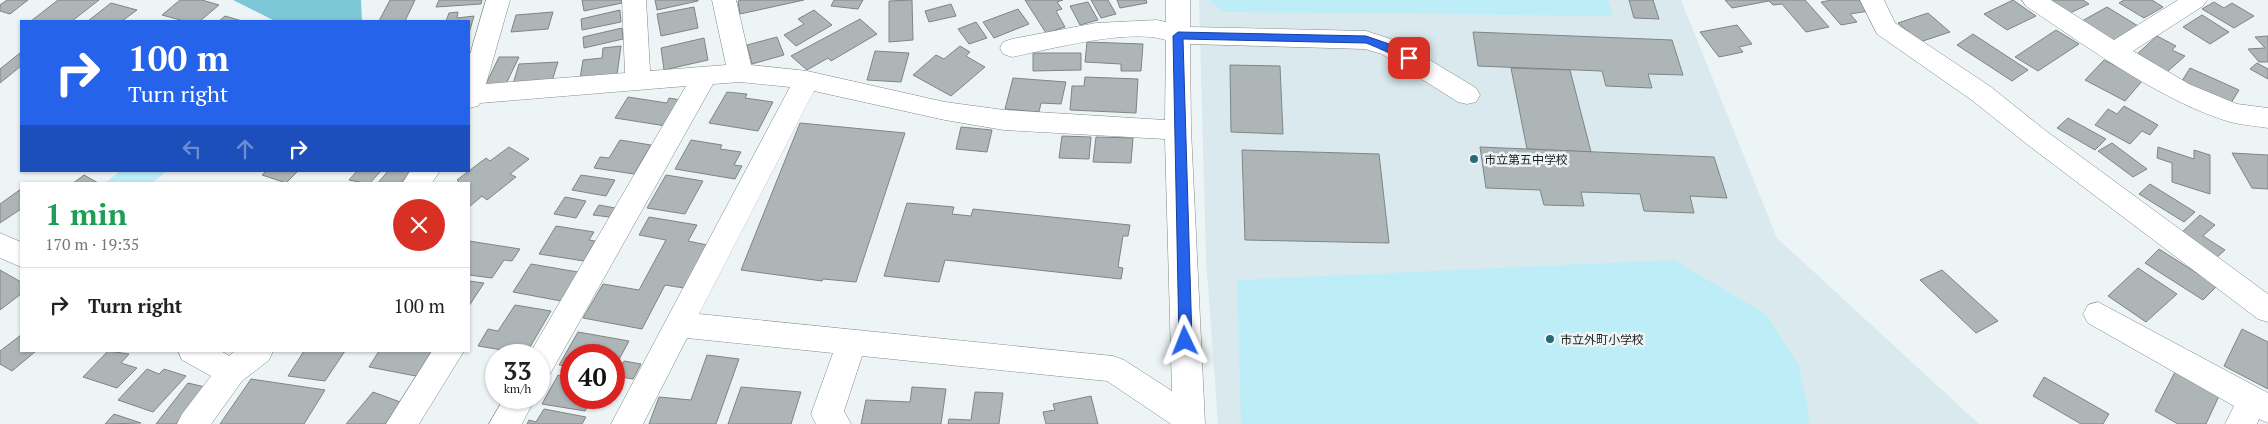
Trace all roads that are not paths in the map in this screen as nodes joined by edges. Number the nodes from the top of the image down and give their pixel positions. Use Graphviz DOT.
graph roads {
  1 [pos="498,0"];
  2 [pos="634,0"];
  3 [pos="724,0"];
  4 [pos="1178,0"];
  5 [pos="1872,0"];
  6 [pos="2034,0"];
  7 [pos="2195,0"];
  8 [pos="1178,36"];
  9 [pos="1012,48"];
  10 [pos="2114,52"];
  11 [pos="740,73"];
  12 [pos="706,76"];
  13 [pos="807,80"];
  14 [pos="638,81"];
  15 [pos="1467,95"];
  16 [pos="470,96"];
  17 [pos="2268,118"];
  18 [pos="1178,130"];
  19 [pos="426,172"];
  20 [pos="417,182"];
  21 [pos="0,244"];
  22 [pos="20,255"];
  23 [pos="2268,310"];
  24 [pos="2098,314"];
  25 [pos="681,324"];
  26 [pos="852,342"];
  27 [pos="550,346"];
  28 [pos="195,352"];
  29 [pos="257,352"];
  30 [pos="449,352"];
  31 [pos="231,372"];
  32 [pos="514,409"];
  33 [pos="2254,411"];
  34 [pos="825,421"];
  35 [pos="1188,421"];
  36 [pos="192,424"];
  37 [pos="402,424"];
  38 [pos="505,424"];
  39 [pos="627,424"];
  1 -- 16 [label="street"];
  2 -- 14 [label="street"];
  3 -- 11 [label="street"];
  4 -- 8 [label="street"];
  5 -- 23 [label="street"];
  6 -- 10 [label="street"];
  7 -- 10 [label="street"];
  8 -- 9 [label="street"];
  8 -- 15 [label="street"];
  8 -- 18 [label="street"];
  10 -- 17 [label="street"];
  11 -- 12 [label="street"];
  11 -- 13 [label="street"];
  12 -- 14 [label="street"];
  12 -- 27 [label="street"];
  13 -- 18 [label="street"];
  13 -- 25 [label="street"];
  14 -- 16 [label="street"];
  18 -- 35 [label="street"];
  19 -- 20 [label="street"];
  21 -- 22 [label="street"];
  24 -- 33 [label="street"];
  25 -- 26 [label="street"];
  25 -- 39 [label="street"];
  26 -- 34 [label="street"];
  26 -- 35 [label="street"];
  28 -- 31 [label="street"];
  29 -- 31 [label="street"];
  30 -- 37 [label="street"];
  31 -- 36 [label="street"];
  32 -- 38 [label="street"];
}
